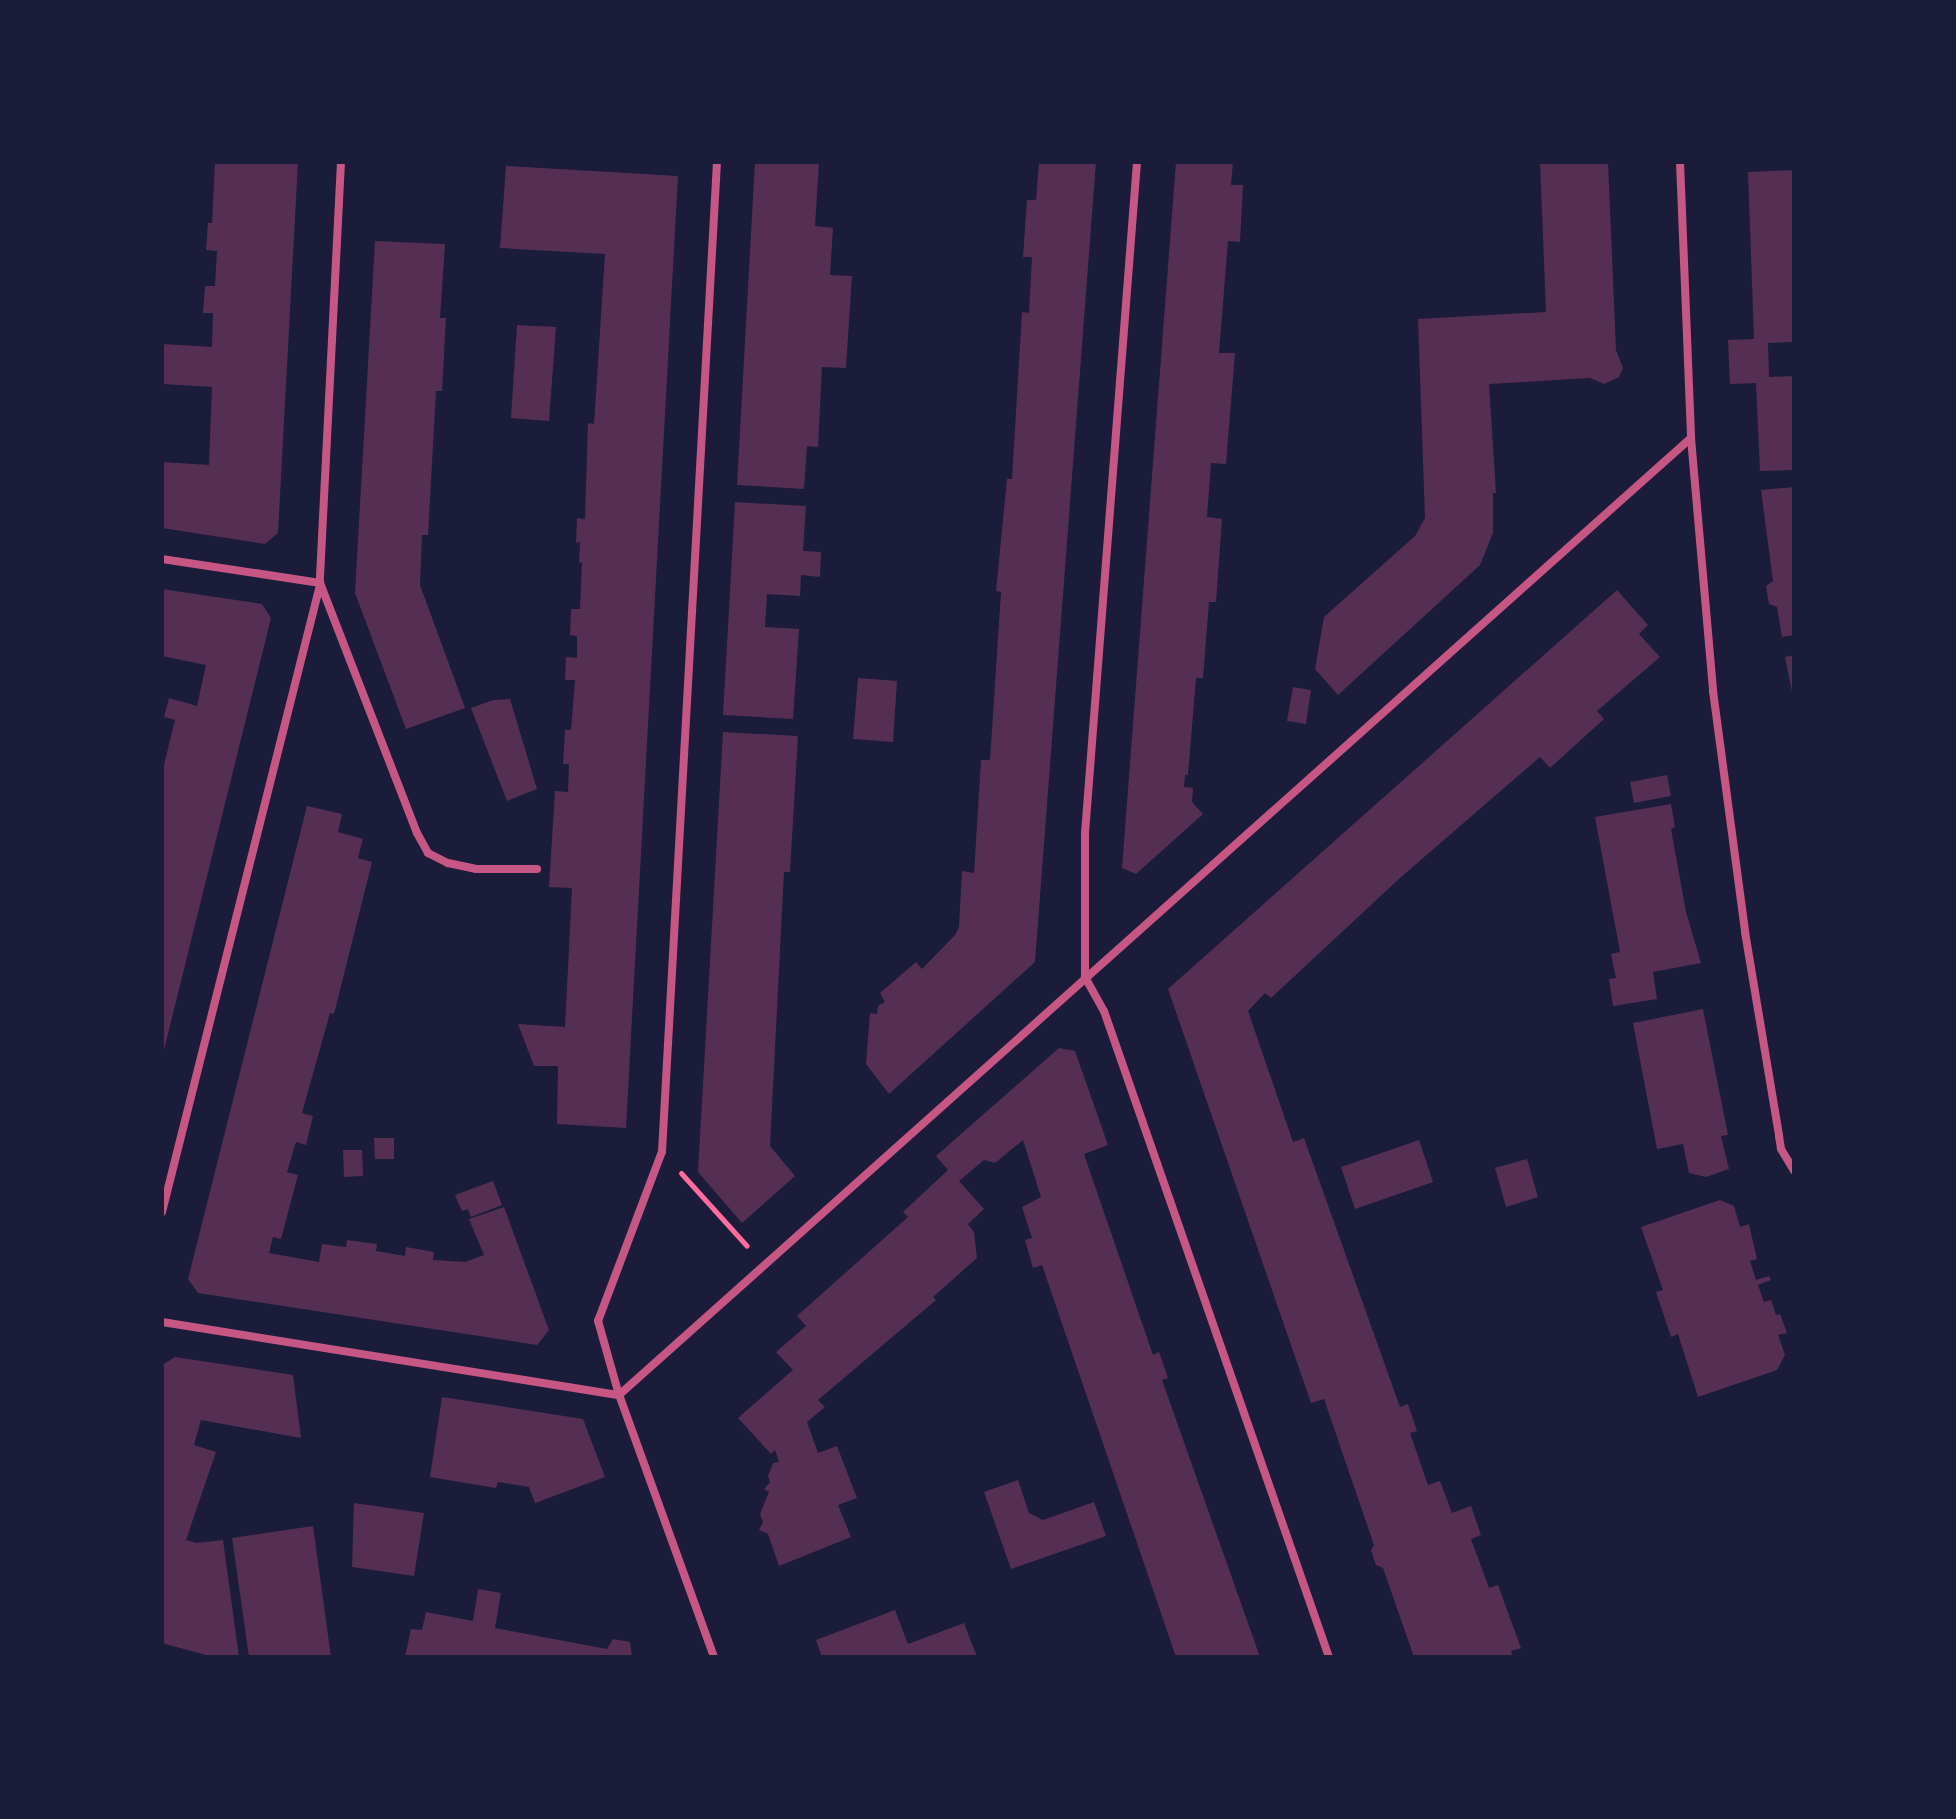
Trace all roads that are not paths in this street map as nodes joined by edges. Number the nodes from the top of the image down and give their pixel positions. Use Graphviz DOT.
graph roads {
  1 [pos="341,162"];
  2 [pos="717,162"];
  3 [pos="1137,162"];
  4 [pos="1680,162"];
  5 [pos="1691,438"];
  6 [pos="162,559"];
  7 [pos="320,583"];
  8 [pos="537,869"];
  9 [pos="1085,977"];
  10 [pos="1794,1171"];
  11 [pos="162,1212"];
  12 [pos="162,1322"];
  13 [pos="619,1395"];
  14 [pos="714,1657"];
  15 [pos="1329,1657"];
  1 -- 7 [label="street"];
  2 -- 13 [label="street"];
  3 -- 9 [label="street"];
  4 -- 5 [label="street"];
  5 -- 9 [label="street"];
  5 -- 10 [label="street"];
  6 -- 7 [label="street"];
  7 -- 8 [label="street"];
  7 -- 11 [label="street"];
  9 -- 13 [label="street"];
  9 -- 15 [label="street"];
  12 -- 13 [label="street"];
  13 -- 14 [label="street"];
}
